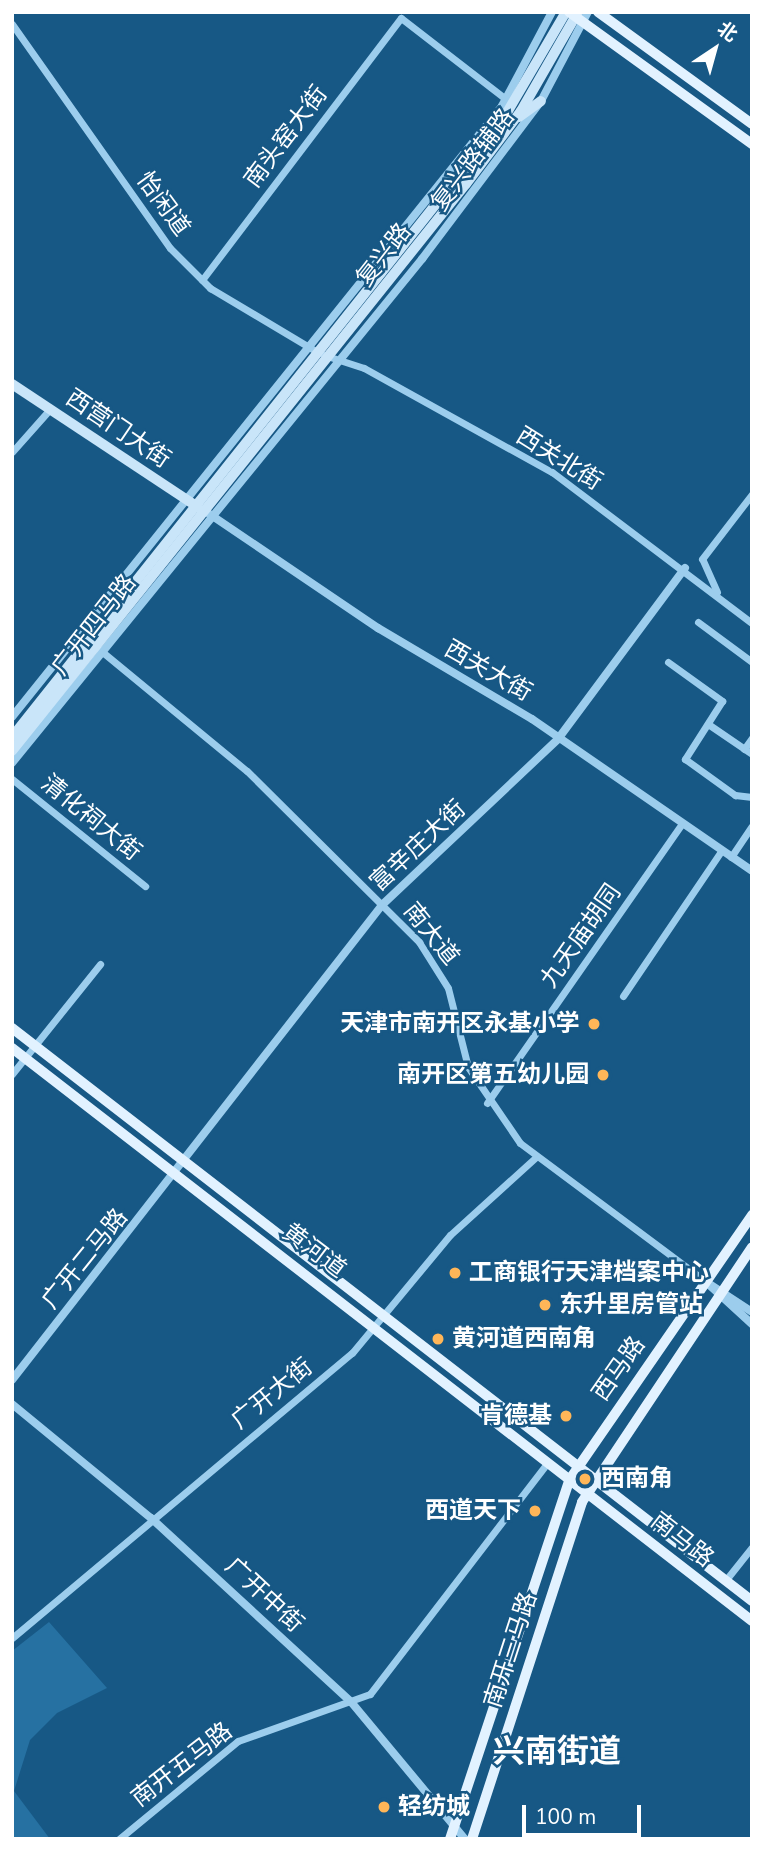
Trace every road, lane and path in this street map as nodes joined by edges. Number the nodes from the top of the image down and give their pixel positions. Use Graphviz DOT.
graph roads {
  1 [pos="552,12"];
  2 [pos="588,12"];
  3 [pos="598,12"];
  4 [pos="574,16"];
  5 [pos="12,24"];
  6 [pos="507,100"];
  7 [pos="541,101"];
  8 [pos="516,119"];
  9 [pos="752,124"];
  10 [pos="752,144"];
  11 [pos="202,280"];
  12 [pos="324,355"];
  13 [pos="12,384"];
  14 [pos="50,408"];
  15 [pos="12,452"];
  16 [pos="752,494"];
  17 [pos="198,507"];
  18 [pos="685,568"];
  19 [pos="719,595"];
  20 [pos="698,622"];
  21 [pos="752,623"];
  22 [pos="91,643"];
  23 [pos="668,662"];
  24 [pos="752,662"];
  25 [pos="12,717"];
  26 [pos="708,724"];
  27 [pos="12,737"];
  28 [pos="752,738"];
  29 [pos="558,739"];
  30 [pos="744,749"];
  31 [pos="12,751"];
  32 [pos="752,754"];
  33 [pos="12,763"];
  34 [pos="12,779"];
  35 [pos="752,797"];
  36 [pos="681,825"];
  37 [pos="752,826"];
  38 [pos="721,850"];
  39 [pos="731,857"];
  40 [pos="752,871"];
  41 [pos="145,886"];
  42 [pos="382,905"];
  43 [pos="100,964"];
  44 [pos="623,996"];
  45 [pos="12,1028"];
  46 [pos="36,1046"];
  47 [pos="12,1048"];
  48 [pos="26,1059"];
  49 [pos="12,1074"];
  50 [pos="487,1103"];
  51 [pos="535,1158"];
  52 [pos="188,1162"];
  53 [pos="178,1174"];
  54 [pos="752,1215"];
  55 [pos="752,1247"];
  56 [pos="705,1282"];
  57 [pos="719,1294"];
  58 [pos="752,1312"];
  59 [pos="386,1313"];
  60 [pos="752,1324"];
  61 [pos="376,1325"];
  62 [pos="12,1380"];
  63 [pos="12,1404"];
  64 [pos="548,1462"];
  65 [pos="579,1464"];
  66 [pos="595,1477"];
  67 [pos="570,1479"];
  68 [pos="587,1492"];
  69 [pos="151,1518"];
  70 [pos="752,1547"];
  71 [pos="725,1581"];
  72 [pos="752,1601"];
  73 [pos="752,1621"];
  74 [pos="12,1638"];
  75 [pos="352,1703"];
  76 [pos="456,1822"];
  77 [pos="119,1839"];
  78 [pos="450,1839"];
  79 [pos="465,1839"];
  80 [pos="472,1839"];
  1 -- 6 [label="street, 复兴路辅路"];
  2 -- 4 [label="street, 复兴路辅路"];
  3 -- 9 [label="main road"];
  4 -- 7 [label="street, 复兴路辅路"];
  4 -- 8 [label="main road, 复兴路"];
  4 -- 10 [label="main road"];
  4 -- 12 [label="main road, 复兴路"];
  5 -- 11 [label="street, 怡闲道"];
  6 -- 11 [label="street, 南头窑大街"];
  6 -- 12 [label="street, 复兴路辅路"];
  7 -- 8 [label="main road"];
  7 -- 12 [label="street, 复兴路辅路"];
  8 -- 12 [label="main road, 复兴路"];
  11 -- 12 [label="street, 怡闲道"];
  12 -- 17 [label="street, 复兴路辅路"];
  12 -- 17 [label="street, 复兴路辅路"];
  12 -- 17 [label="main road, 复兴路"];
  12 -- 18 [label="street, 西关北街"];
  13 -- 14 [label="main road, 西营门大街"];
  14 -- 15 [label="street"];
  14 -- 17 [label="main road, 西营门大街"];
  16 -- 19 [label="street"];
  17 -- 22 [label="main road, 广开四马路"];
  17 -- 22 [label="street"];
  17 -- 29 [label="street, 西关大街"];
  18 -- 19 [label="street, 西关北街"];
  18 -- 29 [label="street, 富辛庄大街"];
  19 -- 21 [label="street, 西关北街"];
  20 -- 24 [label="street"];
  22 -- 25 [label="street"];
  22 -- 27 [label="main road, 广开四马路"];
  22 -- 31 [label="main road, 广开四马路"];
  22 -- 33 [label="street, 广开四马路"];
  22 -- 42 [label="street, 南大道"];
  23 -- 26 [label="street"];
  26 -- 30 [label="street"];
  26 -- 35 [label="street"];
  28 -- 30 [label="street"];
  29 -- 36 [label="street, 西关大街"];
  29 -- 42 [label="street, 富辛庄大街"];
  30 -- 32 [label="street"];
  34 -- 41 [label="street, 清化祠大街"];
  36 -- 38 [label="street, 西关大街"];
  36 -- 50 [label="street, 九天庙胡同"];
  37 -- 39 [label="street"];
  38 -- 39 [label="street, 西关大街"];
  38 -- 44 [label="street"];
  39 -- 40 [label="street, 西关大街"];
  42 -- 50 [label="street, 南大道"];
  42 -- 52 [label="street, 富辛庄大街"];
  43 -- 46 [label="street"];
  45 -- 46 [label="main road, 黄河道"];
  46 -- 48 [label="street"];
  46 -- 52 [label="main road, 黄河道"];
  47 -- 48 [label="main road, 黄河道"];
  48 -- 49 [label="street"];
  48 -- 53 [label="main road, 黄河道"];
  50 -- 51 [label="street, 南大道"];
  51 -- 56 [label="street, 南大道"];
  51 -- 59 [label="street, 广开大街"];
  52 -- 53 [label="street, 广开二马路"];
  52 -- 59 [label="main road, 黄河道"];
  53 -- 61 [label="main road, 黄河道"];
  53 -- 62 [label="street, 广开二马路"];
  54 -- 56 [label="main road, 西马路"];
  55 -- 57 [label="main road, 西马路"];
  56 -- 57 [label="street"];
  56 -- 65 [label="main road, 西马路"];
  57 -- 58 [label="street"];
  57 -- 60 [label="street"];
  57 -- 66 [label="main road, 西马路"];
  59 -- 61 [label="street, 广开大街"];
  59 -- 65 [label="main road, 黄河道"];
  61 -- 64 [label="main road, 黄河道"];
  61 -- 69 [label="street, 广开大街"];
  63 -- 69 [label="street, 广开中街"];
  64 -- 67 [label="main road, 黄河道"];
  64 -- 75 [label="street, 南开五马路"];
  65 -- 66 [label="main road, 南马路"];
  65 -- 67 [label="main road, 西马路"];
  66 -- 68 [label="main road, 南开三马路"];
  66 -- 71 [label="main road, 南马路"];
  67 -- 68 [label="main road, 黄河道"];
  67 -- 76 [label="main road, 南开三马路"];
  68 -- 73 [label="main road, 南马路"];
  68 -- 80 [label="main road, 南开三马路"];
  69 -- 74 [label="street, 广开大街"];
  69 -- 75 [label="street, 广开中街"];
  70 -- 71 [label="street"];
  71 -- 72 [label="main road, 南马路"];
  75 -- 76 [label="street, 广开中街"];
  75 -- 77 [label="street, 南开五马路"];
  76 -- 78 [label="main road, 南开三马路"];
  76 -- 79 [label="street, 广开中街"];
}
